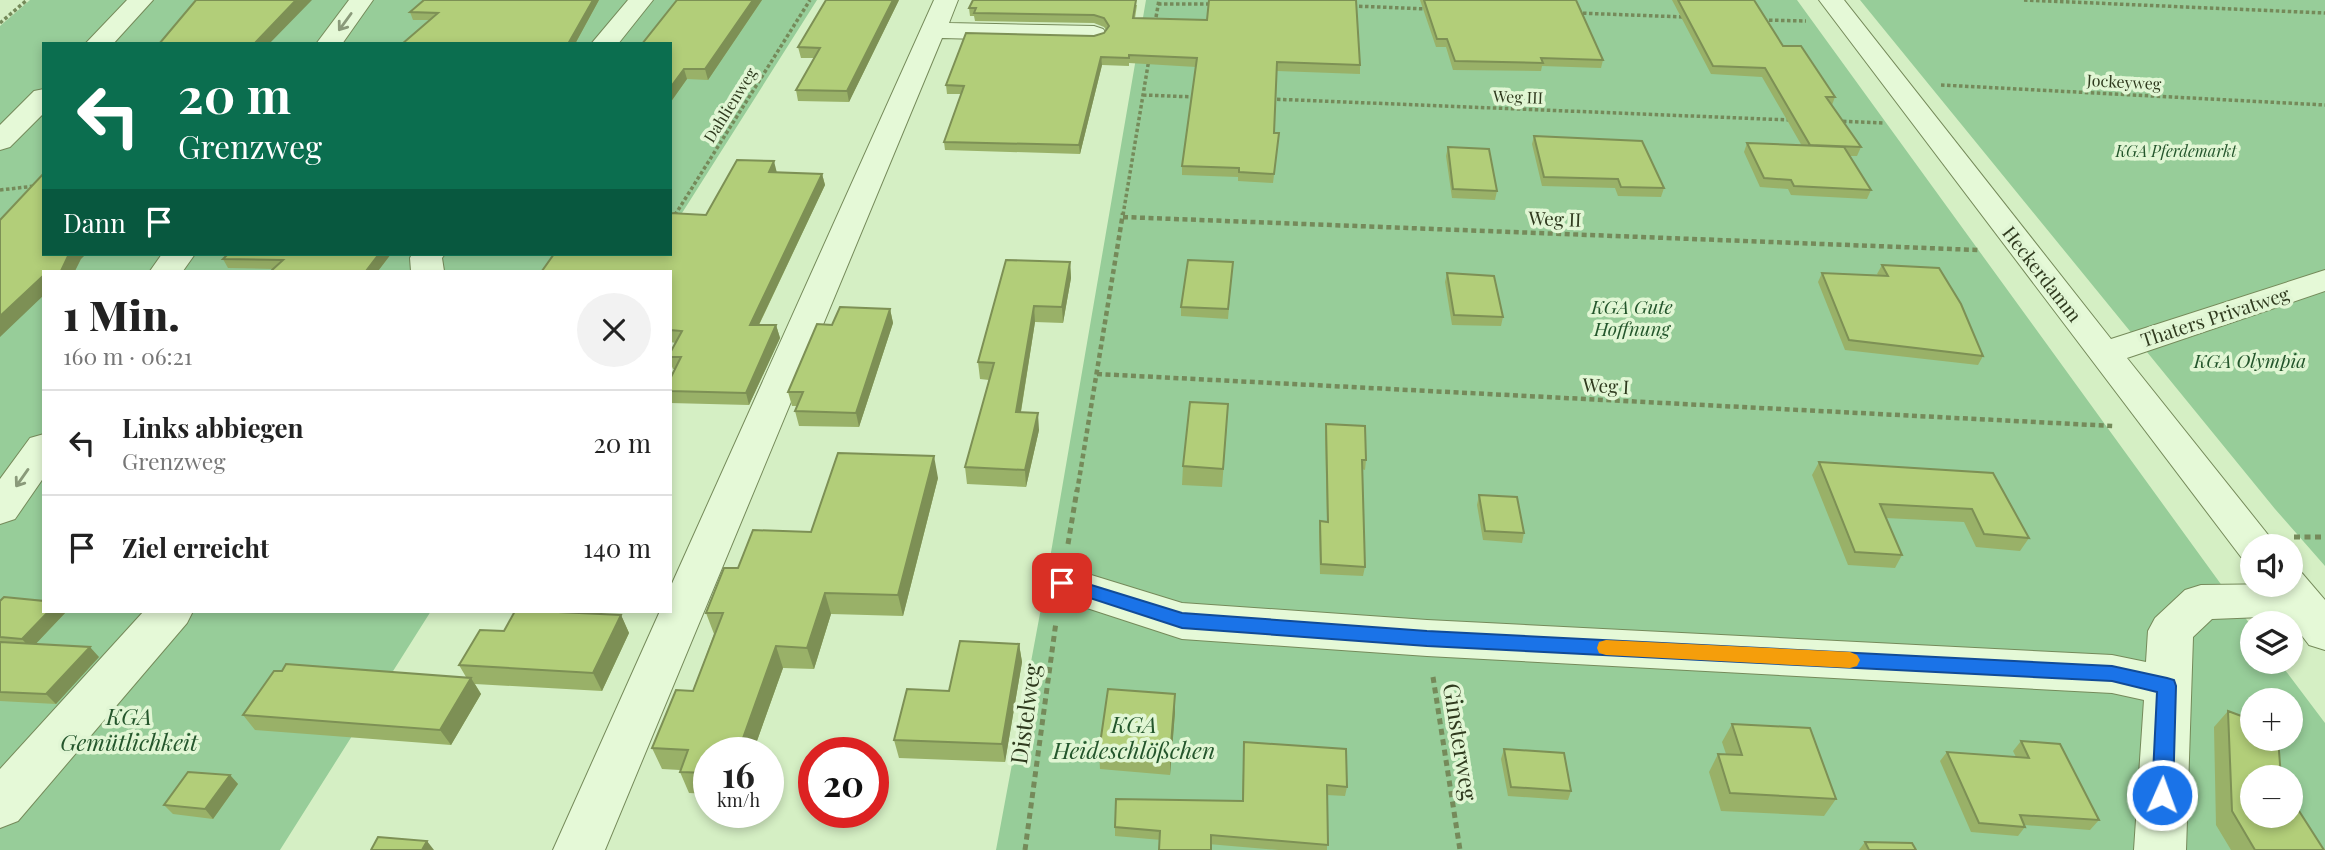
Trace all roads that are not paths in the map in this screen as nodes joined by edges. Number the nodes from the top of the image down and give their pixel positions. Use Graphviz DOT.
graph roads {
  1 [pos="141,0"];
  2 [pos="361,0"];
  3 [pos="641,0"];
  4 [pos="1824,11"];
  5 [pos="940,15"];
  6 [pos="1094,34"];
  7 [pos="100,42"];
  8 [pos="330,42"];
  9 [pos="606,42"];
  10 [pos="42,99"];
  11 [pos="0,141"];
  12 [pos="177,256"];
  13 [pos="167,270"];
  14 [pos="2325,280"];
  15 [pos="2105,353"];
  16 [pos="42,450"];
  17 [pos="0,509"];
  18 [pos="2263,534"];
  19 [pos="1062,583"];
  20 [pos="2246,597"];
  21 [pos="2295,597"];
  22 [pos="169,613"];
  23 [pos="2325,632"];
  24 [pos="2167,686"];
  25 [pos="0,805"];
  26 [pos="579,850"];
  27 [pos="2160,850"];
  1 -- 7 [label="street"];
  2 -- 8 [label="street, one-way"];
  3 -- 9 [label="street"];
  4 -- 15 [label="street, Heckerdamm"];
  5 -- 6 [label="street"];
  5 -- 26 [label="street"];
  10 -- 11 [label="street"];
  12 -- 13 [label="street"];
  14 -- 15 [label="street, Thaters Privatweg"];
  15 -- 18 [label="street, Heckerdamm"];
  16 -- 17 [label="street, one-way"];
  19 -- 24 [label="street"];
  20 -- 24 [label="street"];
  21 -- 23 [label="street"];
  22 -- 25 [label="street"];
  24 -- 27 [label="street"];
}
